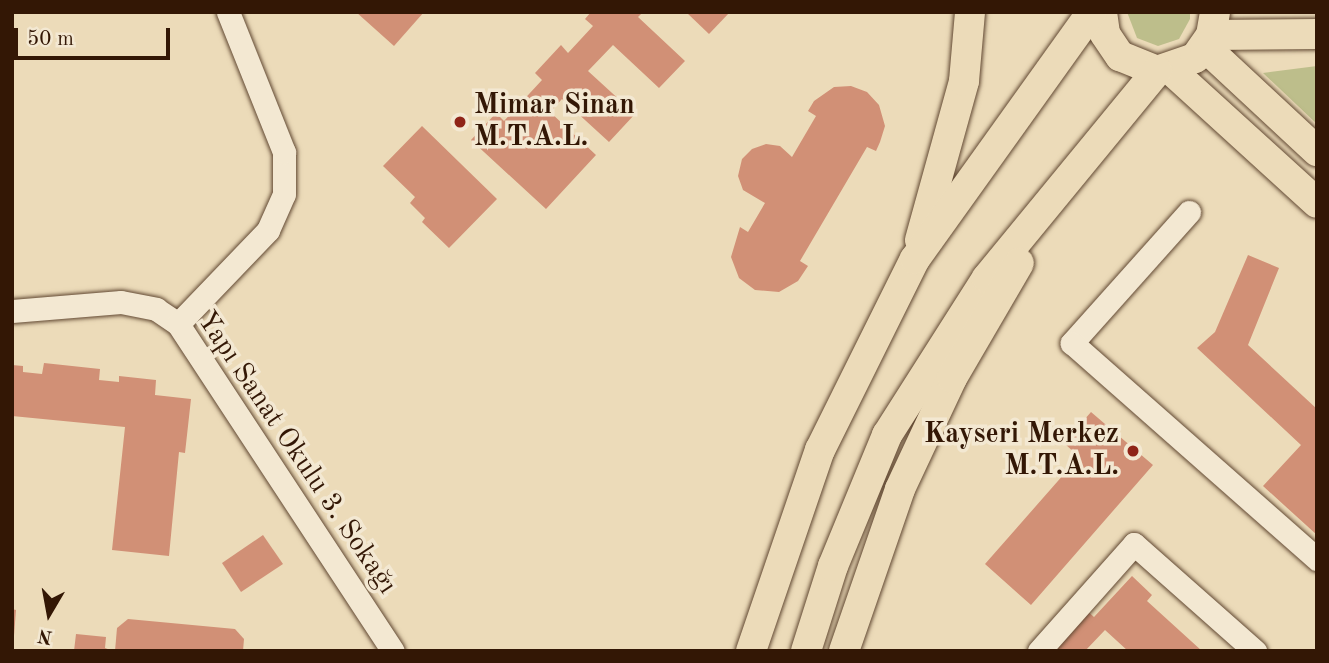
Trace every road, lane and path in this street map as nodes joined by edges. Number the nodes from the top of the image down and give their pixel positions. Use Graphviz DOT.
graph roads {
  1 [pos="228,12"];
  2 [pos="970,12"];
  3 [pos="1092,12"];
  4 [pos="1102,12"];
  5 [pos="1210,32"];
  6 [pos="1317,34"];
  7 [pos="1164,70"];
  8 [pos="1317,151"];
  9 [pos="1065,184"];
  10 [pos="1317,203"];
  11 [pos="1189,212"];
  12 [pos="915,259"];
  13 [pos="12,310"];
  14 [pos="178,324"];
  15 [pos="1317,559"];
  16 [pos="393,651"];
  17 [pos="751,651"];
  18 [pos="806,651"];
  19 [pos="844,651"];
  20 [pos="1039,651"];
  21 [pos="1255,651"];
  1 -- 14 [label="street"];
  2 -- 12 [label="main road"];
  3 -- 12 [label="main road"];
  4 -- 7 [label="main road"];
  5 -- 6 [label="main road"];
  5 -- 7 [label="main road"];
  5 -- 8 [label="main road"];
  7 -- 9 [label="main road"];
  7 -- 10 [label="main road"];
  9 -- 18 [label="main road"];
  9 -- 19 [label="main road"];
  11 -- 15 [label="street"];
  12 -- 17 [label="main road"];
  13 -- 14 [label="street, Yapı Sanat Okulu 3. Sokağı"];
  14 -- 16 [label="street, Yapı Sanat Okulu 3. Sokağı"];
  20 -- 21 [label="street"];
}
